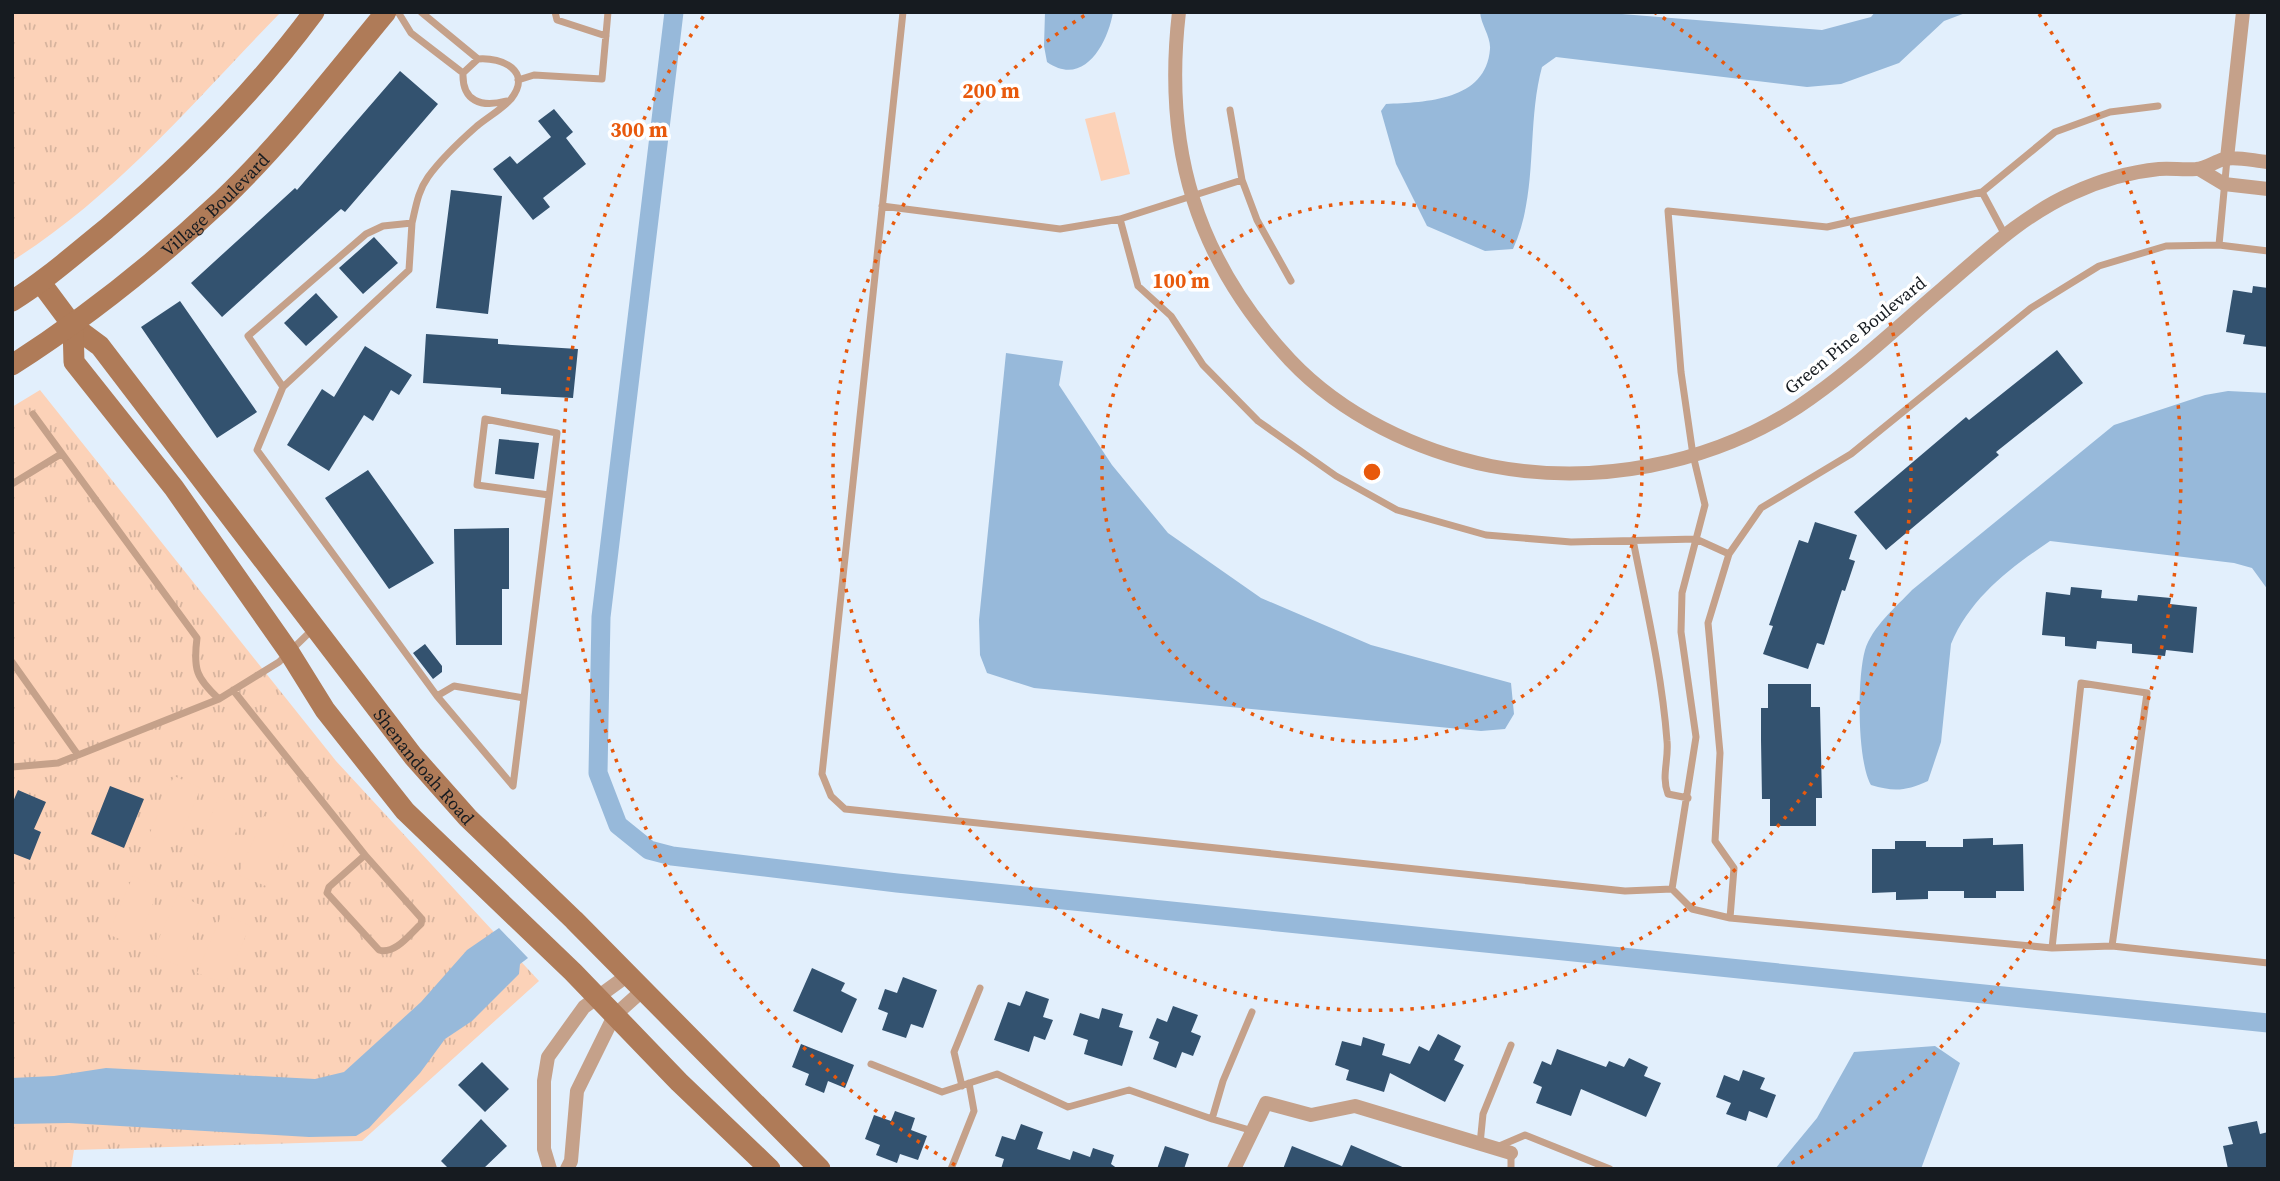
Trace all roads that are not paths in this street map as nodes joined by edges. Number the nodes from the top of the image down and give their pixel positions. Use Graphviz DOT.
graph roads {
  1 [pos="314,12"];
  2 [pos="386,12"];
  3 [pos="398,12"];
  4 [pos="421,12"];
  5 [pos="555,12"];
  6 [pos="608,12"];
  7 [pos="903,12"];
  8 [pos="1179,12"];
  9 [pos="2243,12"];
  10 [pos="606,36"];
  11 [pos="478,59"];
  12 [pos="463,73"];
  13 [pos="518,80"];
  14 [pos="510,100"];
  15 [pos="2158,106"];
  16 [pos="1230,110"];
  17 [pos="2227,158"];
  18 [pos="2268,162"];
  19 [pos="2199,169"];
  20 [pos="1242,180"];
  21 [pos="2224,184"];
  22 [pos="2268,189"];
  23 [pos="1982,192"];
  24 [pos="1191,197"];
  25 [pos="882,206"];
  26 [pos="1120,219"];
  27 [pos="412,223"];
  28 [pos="2005,235"];
  29 [pos="2219,245"];
  30 [pos="2268,250"];
  31 [pos="1291,281"];
  32 [pos="41,283"];
  33 [pos="12,301"];
  34 [pos="73,326"];
  35 [pos="12,365"];
  36 [pos="283,387"];
  37 [pos="33,414"];
  38 [pos="61,454"];
  39 [pos="1693,455"];
  40 [pos="12,484"];
  41 [pos="549,495"];
  42 [pos="1696,539"];
  43 [pos="1633,540"];
  44 [pos="1729,554"];
  45 [pos="316,627"];
  46 [pos="289,652"];
  47 [pos="12,662"];
  48 [pos="233,690"];
  49 [pos="437,696"];
  50 [pos="524,698"];
  51 [pos="219,699"];
  52 [pos="78,755"];
  53 [pos="12,767"];
  54 [pos="1688,798"];
  55 [pos="365,855"];
  56 [pos="1672,889"];
  57 [pos="1730,918"];
  58 [pos="2112,946"];
  59 [pos="2052,948"];
  60 [pos="2268,963"];
  61 [pos="636,983"];
  62 [pos="979,988"];
  63 [pos="598,996"];
  64 [pos="1252,1012"];
  65 [pos="614,1016"];
  66 [pos="1511,1045"];
  67 [pos="871,1063"];
  68 [pos="966,1084"];
  69 [pos="1212,1119"];
  70 [pos="1253,1131"];
  71 [pos="1487,1146"];
  72 [pos="1511,1153"];
  73 [pos="550,1169"];
  74 [pos="567,1169"];
  75 [pos="770,1169"];
  76 [pos="820,1169"];
  77 [pos="951,1169"];
  78 [pos="1234,1169"];
  79 [pos="1511,1169"];
  80 [pos="1610,1169"];
  1 -- 32 [label="street"];
  2 -- 34 [label="street, Village Boulevard"];
  3 -- 12 [label="lane"];
  4 -- 11 [label="lane"];
  5 -- 10 [label="lane"];
  6 -- 10 [label="lane"];
  7 -- 25 [label="lane"];
  8 -- 24 [label="street, Green Pine Boulevard"];
  9 -- 17 [label="street"];
  10 -- 13 [label="lane"];
  11 -- 12 [label="lane"];
  11 -- 13 [label="lane"];
  12 -- 14 [label="lane"];
  13 -- 14 [label="lane"];
  14 -- 27 [label="lane"];
  15 -- 23 [label="lane"];
  16 -- 20 [label="lane"];
  17 -- 18 [label="street, Green Pine Boulevard"];
  17 -- 19 [label="street, Green Pine Boulevard"];
  17 -- 21 [label="lane"];
  19 -- 21 [label="street"];
  19 -- 28 [label="street, Green Pine Boulevard"];
  20 -- 24 [label="lane"];
  20 -- 31 [label="lane"];
  21 -- 22 [label="street"];
  21 -- 29 [label="lane"];
  23 -- 28 [label="lane"];
  23 -- 39 [label="lane"];
  24 -- 26 [label="lane"];
  24 -- 39 [label="street, Green Pine Boulevard"];
  25 -- 26 [label="lane"];
  25 -- 56 [label="lane"];
  26 -- 43 [label="lane"];
  27 -- 36 [label="lane"];
  27 -- 36 [label="lane"];
  28 -- 39 [label="street, Green Pine Boulevard"];
  29 -- 30 [label="lane"];
  29 -- 44 [label="lane"];
  32 -- 33 [label="street"];
  32 -- 34 [label="street, Shenandoah Road"];
  34 -- 35 [label="street, Village Boulevard"];
  34 -- 45 [label="street, Shenandoah Road"];
  34 -- 46 [label="street"];
  36 -- 49 [label="lane"];
  37 -- 38 [label="lane"];
  38 -- 40 [label="lane"];
  38 -- 51 [label="lane"];
  39 -- 42 [label="lane"];
  41 -- 41 [label="lane"];
  41 -- 50 [label="lane"];
  42 -- 43 [label="lane"];
  42 -- 44 [label="lane"];
  42 -- 54 [label="lane"];
  43 -- 54 [label="lane"];
  44 -- 57 [label="lane"];
  45 -- 46 [label="lane"];
  45 -- 61 [label="street, Shenandoah Road"];
  46 -- 48 [label="lane"];
  46 -- 63 [label="street"];
  47 -- 52 [label="lane"];
  48 -- 51 [label="lane"];
  48 -- 55 [label="lane"];
  49 -- 50 [label="lane"];
  49 -- 50 [label="lane"];
  51 -- 52 [label="lane"];
  52 -- 53 [label="lane"];
  54 -- 56 [label="lane"];
  55 -- 55 [label="lane"];
  56 -- 57 [label="lane"];
  57 -- 59 [label="lane"];
  58 -- 59 [label="lane"];
  58 -- 59 [label="lane"];
  58 -- 60 [label="lane"];
  61 -- 63 [label="street"];
  61 -- 65 [label="street"];
  61 -- 76 [label="street, Shenandoah Road"];
  62 -- 68 [label="lane"];
  63 -- 65 [label="street"];
  63 -- 73 [label="street"];
  64 -- 69 [label="lane"];
  65 -- 74 [label="street"];
  65 -- 75 [label="street"];
  66 -- 71 [label="lane"];
  67 -- 68 [label="lane"];
  68 -- 69 [label="lane"];
  68 -- 77 [label="lane"];
  69 -- 70 [label="lane"];
  70 -- 71 [label="street"];
  70 -- 78 [label="street"];
  71 -- 72 [label="street"];
  71 -- 80 [label="lane"];
  72 -- 79 [label="lane"];
}
